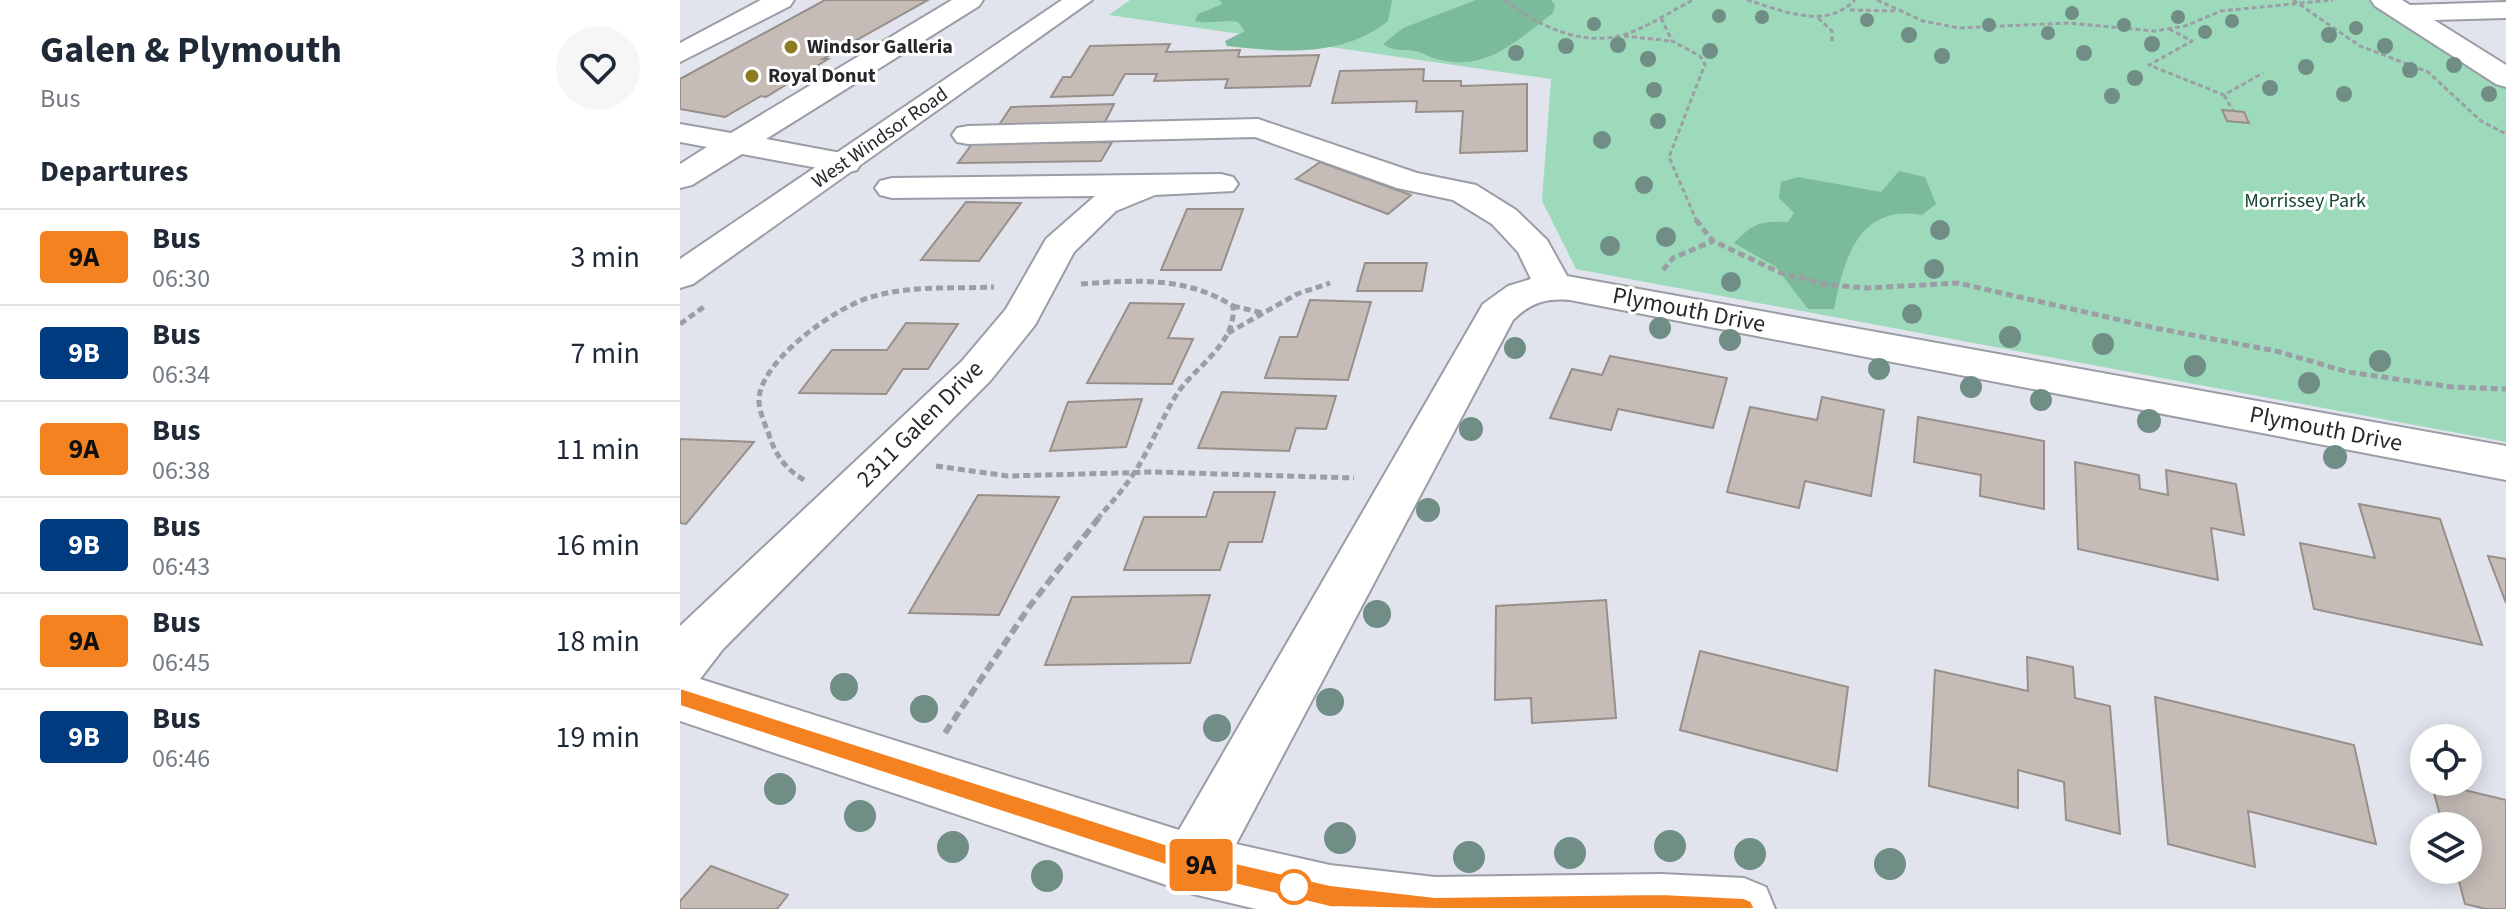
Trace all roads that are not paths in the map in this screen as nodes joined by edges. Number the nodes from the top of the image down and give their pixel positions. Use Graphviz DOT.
graph roads {
  1 [pos="781,0"];
  2 [pos="970,0"];
  3 [pos="1079,0"];
  4 [pos="2394,6"];
  5 [pos="2506,10"];
  6 [pos="680,54"];
  7 [pos="2506,78"];
  8 [pos="680,133"];
  9 [pos="968,135"];
  10 [pos="736,144"];
  11 [pos="845,163"];
  12 [pos="680,178"];
  13 [pos="1152,184"];
  14 [pos="1221,184"];
  15 [pos="892,188"];
  16 [pos="680,276"];
  17 [pos="1554,287"];
  18 [pos="2506,463"];
  19 [pos="680,665"];
  20 [pos="680,697"];
  21 [pos="1193,864"];
  22 [pos="1744,909"];
  1 -- 6 [label="street"];
  2 -- 10 [label="street"];
  3 -- 11 [label="street, West Windsor Road"];
  4 -- 5 [label="street"];
  4 -- 7 [label="street"];
  8 -- 10 [label="street"];
  9 -- 17 [label="street"];
  10 -- 11 [label="street"];
  10 -- 12 [label="street"];
  11 -- 16 [label="street, West Windsor Road"];
  13 -- 14 [label="street"];
  13 -- 15 [label="street"];
  13 -- 19 [label="street, 2311 Galen Drive"];
  17 -- 18 [label="street, Plymouth Drive"];
  17 -- 21 [label="street, Plymouth Drive"];
  20 -- 21 [label="street"];
  21 -- 22 [label="street"];
}
